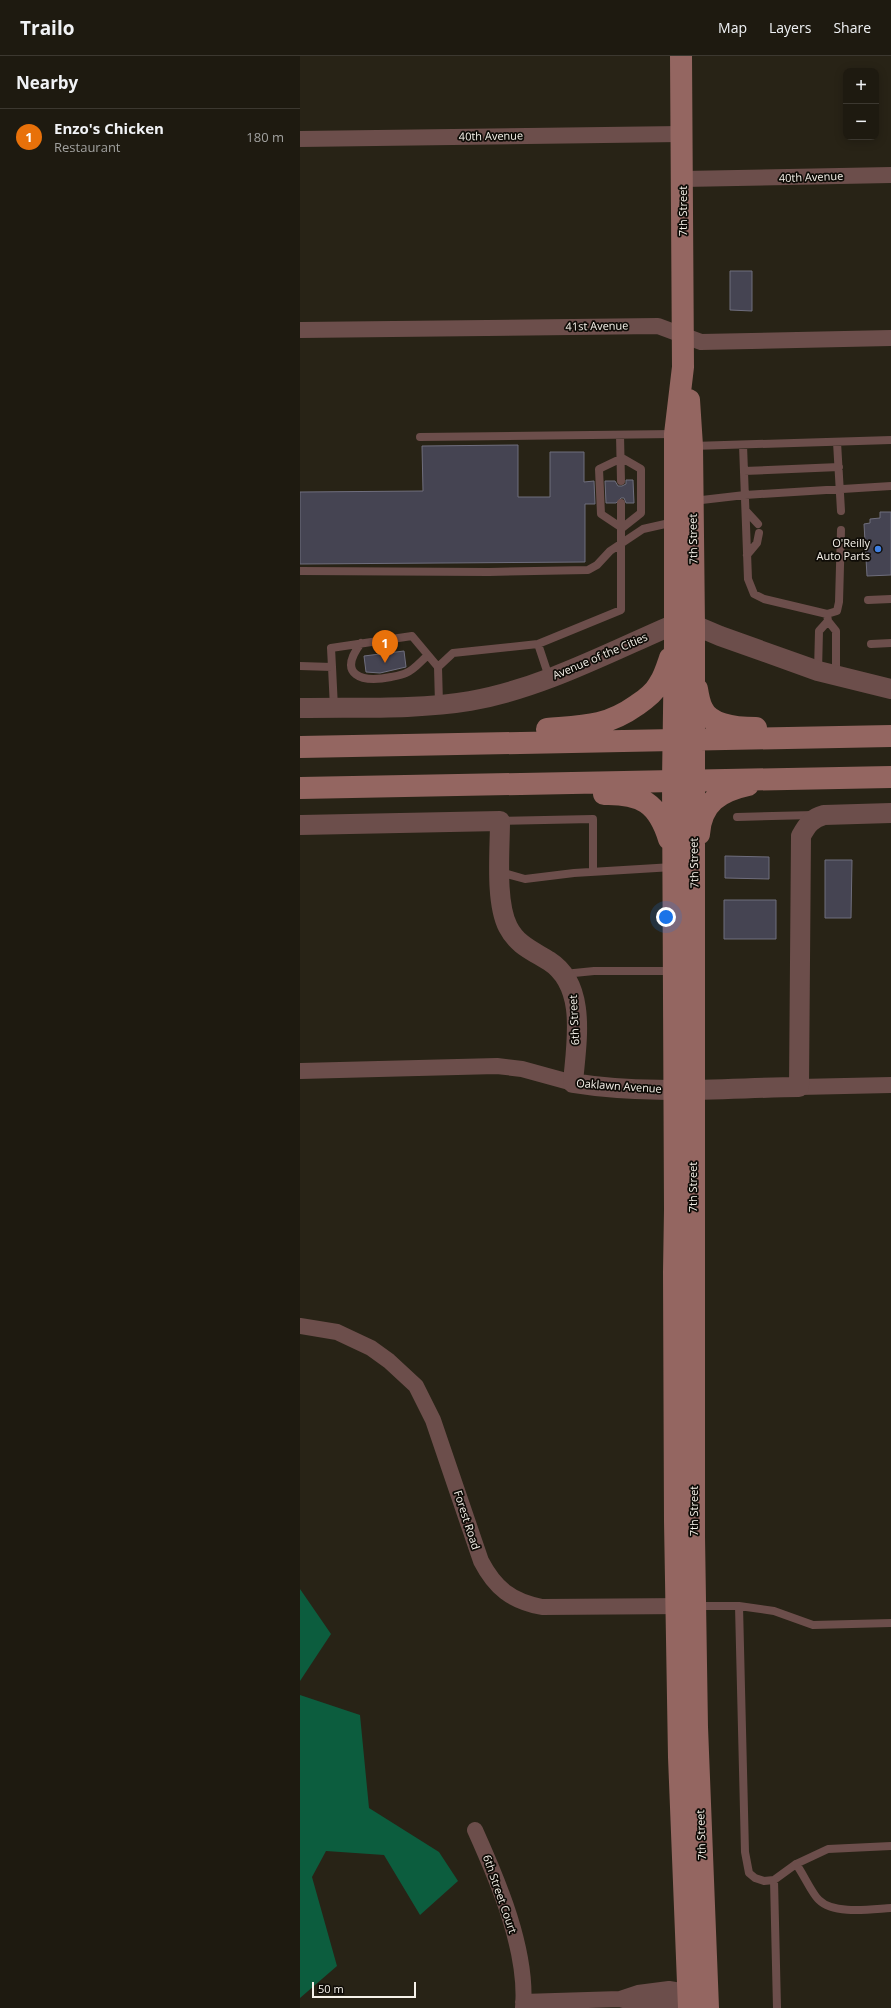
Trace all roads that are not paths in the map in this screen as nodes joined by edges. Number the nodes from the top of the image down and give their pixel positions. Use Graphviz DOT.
graph roads {
  1 [pos="681,56"];
  2 [pos="681,134"];
  3 [pos="300,139"];
  4 [pos="891,175"];
  5 [pos="683,180"];
  6 [pos="300,330"];
  7 [pos="683,335"];
  8 [pos="891,338"];
  9 [pos="620,435"];
  10 [pos="420,437"];
  11 [pos="684,440"];
  12 [pos="891,440"];
  13 [pos="837,442"];
  14 [pos="743,445"];
  15 [pos="622,458"];
  16 [pos="839,467"];
  17 [pos="744,471"];
  18 [pos="621,481"];
  19 [pos="891,486"];
  20 [pos="839,489"];
  21 [pos="745,495"];
  22 [pos="693,501"];
  23 [pos="621,503"];
  24 [pos="746,511"];
  25 [pos="841,511"];
  26 [pos="675,522"];
  27 [pos="758,524"];
  28 [pos="622,528"];
  29 [pos="841,530"];
  30 [pos="759,533"];
  31 [pos="622,545"];
  32 [pos="747,555"];
  33 [pos="300,571"];
  34 [pos="891,599"];
  35 [pos="868,600"];
  36 [pos="828,618"];
  37 [pos="682,630"];
  38 [pos="361,643"];
  39 [pos="891,643"];
  40 [pos="538,644"];
  41 [pos="872,644"];
  42 [pos="428,655"];
  43 [pos="300,666"];
  44 [pos="332,667"];
  45 [pos="438,667"];
  46 [pos="827,674"];
  47 [pos="549,677"];
  48 [pos="694,677"];
  49 [pos="891,689"];
  50 [pos="438,704"];
  51 [pos="300,708"];
  52 [pos="334,708"];
  53 [pos="891,728"];
  54 [pos="891,736"];
  55 [pos="683,740"];
  56 [pos="302,747"];
  57 [pos="891,777"];
  58 [pos="776,779"];
  59 [pos="683,781"];
  60 [pos="418,786"];
  61 [pos="300,788"];
  62 [pos="891,813"];
  63 [pos="824,815"];
  64 [pos="737,817"];
  65 [pos="500,821"];
  66 [pos="300,825"];
  67 [pos="673,859"];
  68 [pos="500,872"];
  69 [pos="593,872"];
  70 [pos="694,887"];
  71 [pos="673,971"];
  72 [pos="564,974"];
  73 [pos="300,1071"];
  74 [pos="572,1083"];
  75 [pos="891,1085"];
  76 [pos="799,1087"];
  77 [pos="684,1089"];
  78 [pos="300,1326"];
  79 [pos="686,1606"];
  80 [pos="739,1606"];
  81 [pos="891,1623"];
  82 [pos="475,1830"];
  83 [pos="891,1846"];
  84 [pos="796,1864"];
  85 [pos="774,1880"];
  86 [pos="891,1908"];
  87 [pos="696,2001"];
  88 [pos="523,2005"];
  89 [pos="777,2008"];
  1 -- 2 [label="main road, 7th Street"];
  2 -- 3 [label="street, 40th Avenue"];
  2 -- 5 [label="main road, 7th Street"];
  4 -- 5 [label="street, 40th Avenue"];
  5 -- 7 [label="main road, 7th Street"];
  6 -- 7 [label="street, 41st Avenue"];
  7 -- 8 [label="street, 41st Avenue"];
  7 -- 11 [label="main road, 7th Street"];
  9 -- 10 [label="lane"];
  9 -- 11 [label="lane"];
  9 -- 15 [label="lane"];
  11 -- 14 [label="lane"];
  11 -- 22 [label="main road, 7th Street"];
  11 -- 26 [label="main road, 7th Street"];
  12 -- 13 [label="lane"];
  13 -- 14 [label="lane"];
  13 -- 16 [label="lane"];
  14 -- 17 [label="lane"];
  15 -- 18 [label="lane"];
  15 -- 28 [label="lane"];
  15 -- 28 [label="lane"];
  16 -- 17 [label="lane"];
  16 -- 20 [label="lane"];
  17 -- 21 [label="lane"];
  19 -- 20 [label="lane"];
  20 -- 21 [label="lane"];
  20 -- 25 [label="lane"];
  21 -- 22 [label="lane"];
  21 -- 24 [label="lane"];
  22 -- 37 [label="main road, 7th Street"];
  23 -- 28 [label="lane"];
  24 -- 27 [label="lane"];
  24 -- 32 [label="lane"];
  26 -- 31 [label="lane"];
  26 -- 37 [label="main road, 7th Street"];
  28 -- 31 [label="lane"];
  29 -- 36 [label="lane"];
  30 -- 32 [label="lane"];
  31 -- 33 [label="lane"];
  31 -- 40 [label="lane"];
  32 -- 36 [label="lane"];
  34 -- 35 [label="lane"];
  36 -- 46 [label="lane"];
  36 -- 46 [label="lane"];
  37 -- 46 [label="street"];
  37 -- 47 [label="street, Avenue of the Cities"];
  37 -- 48 [label="main road, 7th Street"];
  37 -- 55 [label="main road, 7th Street"];
  37 -- 56 [label="main road"];
  38 -- 42 [label="lane"];
  38 -- 42 [label="lane"];
  38 -- 44 [label="lane"];
  39 -- 41 [label="lane"];
  40 -- 45 [label="lane"];
  40 -- 47 [label="lane"];
  42 -- 45 [label="lane"];
  43 -- 44 [label="lane"];
  44 -- 52 [label="lane"];
  45 -- 50 [label="lane"];
  46 -- 49 [label="street"];
  47 -- 50 [label="street, Avenue of the Cities"];
  48 -- 53 [label="main road"];
  48 -- 55 [label="main road, 7th Street"];
  50 -- 52 [label="street, Avenue of the Cities"];
  51 -- 52 [label="street, Avenue of the Cities"];
  54 -- 55 [label="main road"];
  55 -- 56 [label="main road"];
  55 -- 59 [label="main road, 7th Street"];
  57 -- 58 [label="main road"];
  58 -- 59 [label="main road"];
  58 -- 70 [label="main road"];
  59 -- 60 [label="main road"];
  59 -- 67 [label="main road, 7th Street"];
  59 -- 70 [label="main road, 7th Street"];
  60 -- 61 [label="main road"];
  60 -- 67 [label="main road"];
  62 -- 63 [label="street"];
  63 -- 64 [label="lane"];
  63 -- 76 [label="street"];
  65 -- 66 [label="street"];
  65 -- 68 [label="street, 6th Street"];
  65 -- 69 [label="lane"];
  67 -- 69 [label="lane"];
  67 -- 71 [label="main road, 7th Street"];
  68 -- 69 [label="lane"];
  68 -- 72 [label="street, 6th Street"];
  70 -- 77 [label="main road, 7th Street"];
  71 -- 72 [label="lane"];
  71 -- 77 [label="main road, 7th Street"];
  72 -- 74 [label="street, 6th Street"];
  73 -- 74 [label="street, Oaklawn Avenue"];
  74 -- 77 [label="street, Oaklawn Avenue"];
  75 -- 76 [label="street, Oaklawn Avenue"];
  76 -- 77 [label="street, Oaklawn Avenue"];
  77 -- 79 [label="main road, 7th Street"];
  78 -- 79 [label="street, Forest Road"];
  79 -- 80 [label="lane"];
  79 -- 87 [label="main road, 7th Street"];
  80 -- 81 [label="lane"];
  80 -- 85 [label="lane"];
  82 -- 88 [label="street, 6th Street Court"];
  83 -- 84 [label="lane"];
  84 -- 85 [label="lane"];
  84 -- 86 [label="lane"];
  85 -- 89 [label="lane"];
  87 -- 88 [label="street"];
}
